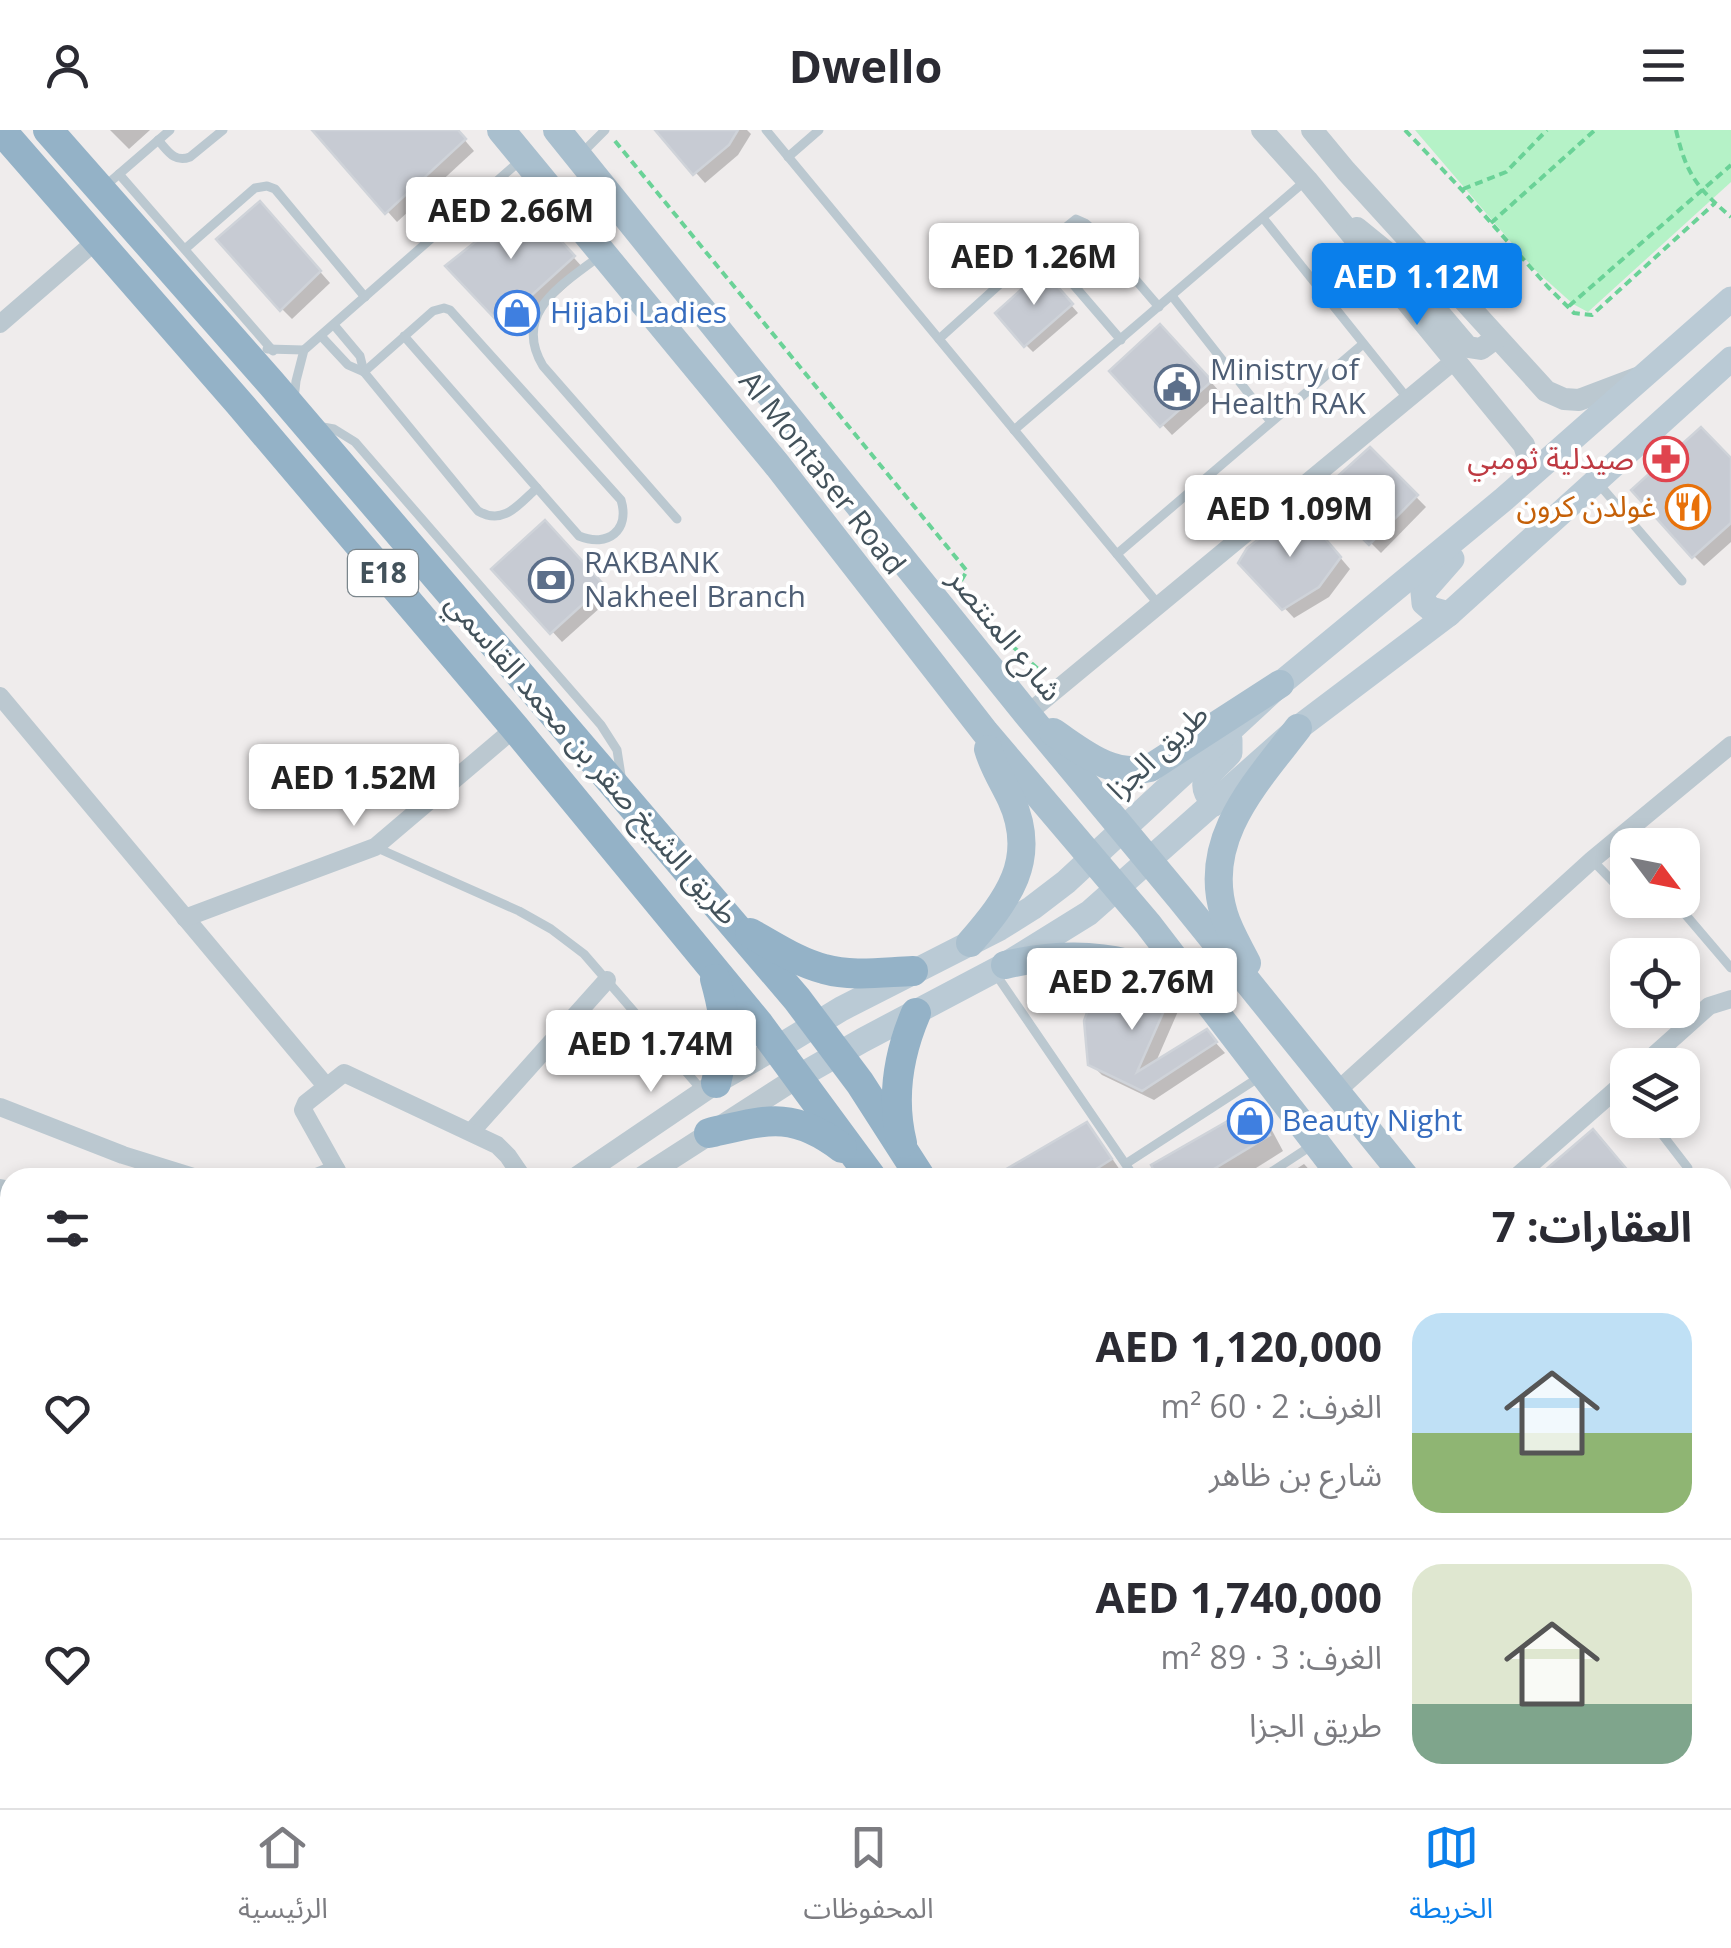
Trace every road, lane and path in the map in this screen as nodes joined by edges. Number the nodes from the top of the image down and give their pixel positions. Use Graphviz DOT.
graph roads {
  1 [pos="48,130"];
  2 [pos="170,130"];
  3 [pos="223,130"];
  4 [pos="501,130"];
  5 [pos="557,130"];
  6 [pos="606,130"];
  7 [pos="766,130"];
  8 [pos="819,130"];
  9 [pos="1262,130"];
  10 [pos="1274,130"];
  11 [pos="1405,130"];
  12 [pos="1547,130"];
  13 [pos="1594,130"];
  14 [pos="1676,130"];
  15 [pos="1320,133"];
  16 [pos="2,134"];
  17 [pos="158,140"];
  18 [pos="524,157"];
  19 [pos="579,157"];
  20 [pos="788,157"];
  21 [pos="1731,165"];
  22 [pos="1306,180"];
  23 [pos="110,182"];
  24 [pos="1462,190"];
  25 [pos="1702,191"];
  26 [pos="1716,204"];
  27 [pos="1731,217"];
  28 [pos="1263,218"];
  29 [pos="1340,220"];
  30 [pos="1492,223"];
  31 [pos="96,240"];
  32 [pos="1040,247"];
  33 [pos="184,249"];
  34 [pos="603,253"];
  35 [pos="1172,296"];
  36 [pos="365,297"];
  37 [pos="1731,299"];
  38 [pos="1158,307"];
  39 [pos="1568,307"];
  40 [pos="0,324"];
  41 [pos="334,325"];
  42 [pos="320,336"];
  43 [pos="404,336"];
  44 [pos="229,337"];
  45 [pos="1496,338"];
  46 [pos="939,339"];
  47 [pos="1120,340"];
  48 [pos="1363,344"];
  49 [pos="273,350"];
  50 [pos="304,350"];
  51 [pos="1731,359"];
  52 [pos="1454,360"];
  53 [pos="364,372"];
  54 [pos="1644,375"];
  55 [pos="1408,398"];
  56 [pos="300,417"];
  57 [pos="1271,422"];
  58 [pos="1014,430"];
  59 [pos="1530,477"];
  60 [pos="1596,481"];
  61 [pos="537,488"];
  62 [pos="1504,499"];
  63 [pos="676,518"];
  64 [pos="1117,554"];
  65 [pos="1682,582"];
  66 [pos="966,604"];
  67 [pos="1158,605"];
  68 [pos="1449,614"];
  69 [pos="980,617"];
  70 [pos="1280,684"];
  71 [pos="0,696"];
  72 [pos="1027,714"];
  73 [pos="515,728"];
  74 [pos="1298,728"];
  75 [pos="985,732"];
  76 [pos="1226,733"];
  77 [pos="1731,745"];
  78 [pos="1214,804"];
  79 [pos="1122,829"];
  80 [pos="375,847"];
  81 [pos="1091,858"];
  82 [pos="1592,860"];
  83 [pos="1148,861"];
  84 [pos="1610,878"];
  85 [pos="1117,889"];
  86 [pos="185,918"];
  87 [pos="1688,918"];
  88 [pos="733,924"];
  89 [pos="970,943"];
  90 [pos="712,967"];
  91 [pos="999,968"];
  92 [pos="1731,968"];
  93 [pos="913,971"];
  94 [pos="607,980"];
  95 [pos="1204,995"];
  96 [pos="1731,1000"];
  97 [pos="916,1012"];
  98 [pos="1276,1018"];
  99 [pos="816,1024"];
  100 [pos="777,1048"];
  101 [pos="1663,1048"];
  102 [pos="838,1054"];
  103 [pos="1265,1074"];
  104 [pos="798,1077"];
  105 [pos="326,1086"];
  106 [pos="710,1087"];
  107 [pos="1336,1092"];
  108 [pos="1610,1098"];
  109 [pos="0,1108"];
  110 [pos="471,1132"];
  111 [pos="708,1133"];
  112 [pos="1665,1138"];
  113 [pos="1318,1145"];
  114 [pos="1126,1163"];
  115 [pos="913,1167"];
  116 [pos="167,1168"];
  117 [pos="336,1168"];
  118 [pos="516,1168"];
  119 [pos="591,1168"];
  120 [pos="656,1168"];
  121 [pos="863,1168"];
  122 [pos="865,1168"];
  123 [pos="1129,1168"];
  124 [pos="1279,1168"];
  125 [pos="1322,1168"];
  126 [pos="1335,1168"];
  127 [pos="1398,1168"];
  128 [pos="1527,1168"];
  129 [pos="1688,1168"];
  1 -- 23 [label="highway, طريق الشيخ صقر بن محمد القاسمي / E18"];
  2 -- 17 [label="lane"];
  3 -- 17 [label="lane"];
  4 -- 18 [label="main road, Al Montaser Road"];
  5 -- 19 [label="main road, شارع المنتصر"];
  6 -- 19 [label="lane"];
  6 -- 66 [label="path"];
  7 -- 20 [label="lane"];
  8 -- 20 [label="lane"];
  9 -- 22 [label="street"];
  10 -- 15 [label="street"];
  11 -- 24 [label="path"];
  12 -- 24 [label="path"];
  13 -- 30 [label="path"];
  14 -- 25 [label="path"];
  15 -- 45 [label="street"];
  16 -- 31 [label="highway, طريق الشيخ صقر بن محمد القاسمي / E18"];
  17 -- 23 [label="lane"];
  18 -- 34 [label="main road, Al Montaser Road"];
  18 -- 36 [label="lane"];
  19 -- 72 [label="main road, شارع المنتصر"];
  20 -- 46 [label="lane"];
  21 -- 25 [label="path"];
  22 -- 28 [label="lane"];
  22 -- 29 [label="street"];
  23 -- 33 [label="lane"];
  23 -- 44 [label="highway, طريق الشيخ صقر بن محمد القاسمي / E18"];
  24 -- 30 [label="path"];
  25 -- 26 [label="path"];
  25 -- 39 [label="path"];
  26 -- 27 [label="path"];
  26 -- 39 [label="path"];
  28 -- 35 [label="lane"];
  28 -- 48 [label="lane"];
  29 -- 45 [label="street"];
  29 -- 52 [label="street"];
  30 -- 39 [label="path"];
  31 -- 40 [label="street"];
  31 -- 73 [label="highway, طريق الشيخ صقر بن محمد القاسمي / E18"];
  32 -- 38 [label="lane"];
  32 -- 46 [label="lane"];
  32 -- 47 [label="lane"];
  33 -- 36 [label="lane"];
  33 -- 49 [label="lane"];
  34 -- 63 [label="lane"];
  34 -- 75 [label="main road, Al Montaser Road"];
  35 -- 38 [label="lane"];
  35 -- 57 [label="lane"];
  36 -- 41 [label="lane"];
  37 -- 54 [label="main road, طريق الجزا"];
  38 -- 47 [label="lane"];
  41 -- 42 [label="lane"];
  41 -- 53 [label="lane"];
  42 -- 50 [label="lane"];
  42 -- 53 [label="lane"];
  43 -- 53 [label="lane"];
  43 -- 61 [label="lane"];
  43 -- 61 [label="lane"];
  44 -- 49 [label="lane"];
  44 -- 56 [label="highway, طريق الشيخ صقر بن محمد القاسمي / E18"];
  45 -- 54 [label="street"];
  46 -- 58 [label="lane"];
  47 -- 58 [label="lane"];
  48 -- 55 [label="lane"];
  48 -- 57 [label="lane"];
  49 -- 50 [label="lane"];
  50 -- 56 [label="lane"];
  51 -- 60 [label="main road"];
  52 -- 55 [label="street"];
  52 -- 59 [label="street"];
  53 -- 61 [label="lane"];
  54 -- 59 [label="main road, طريق الجزا"];
  55 -- 67 [label="street"];
  56 -- 88 [label="highway, طريق الشيخ صقر بن محمد القاسمي / E18"];
  57 -- 64 [label="lane"];
  58 -- 64 [label="lane"];
  59 -- 62 [label="main road, طريق الجزا"];
  60 -- 65 [label="lane"];
  60 -- 68 [label="main road"];
  62 -- 68 [label="main road"];
  62 -- 70 [label="main road, طريق الجزا"];
  64 -- 67 [label="lane"];
  67 -- 72 [label="street"];
  68 -- 74 [label="main road"];
  69 -- 72 [label="path"];
  70 -- 72 [label="main road"];
  70 -- 76 [label="main road, طريق الجزا"];
  71 -- 86 [label="street"];
  72 -- 79 [label="main road, شارع المنتصر"];
  73 -- 80 [label="street"];
  73 -- 90 [label="highway, طريق الشيخ صقر بن محمد القاسمي / E18"];
  74 -- 78 [label="main road"];
  74 -- 98 [label="main road"];
  75 -- 81 [label="main road, Al Montaser Road"];
  75 -- 89 [label="main road"];
  76 -- 78 [label="main road"];
  76 -- 79 [label="main road, طريق الجزا"];
  77 -- 82 [label="street"];
  78 -- 83 [label="main road"];
  79 -- 81 [label="main road, طريق الجزا"];
  79 -- 83 [label="main road, شارع المنتصر"];
  80 -- 86 [label="street"];
  80 -- 94 [label="lane"];
  81 -- 85 [label="main road"];
  81 -- 89 [label="main road, طريق الجزا"];
  82 -- 84 [label="lane"];
  82 -- 107 [label="street"];
  83 -- 85 [label="main road"];
  83 -- 98 [label="main road, شارع المنتصر"];
  85 -- 91 [label="main road"];
  85 -- 95 [label="main road"];
  86 -- 105 [label="street"];
  87 -- 92 [label="lane"];
  88 -- 93 [label="highway"];
  88 -- 99 [label="highway, طريق الشيخ صقر بن محمد القاسمي / E18"];
  89 -- 93 [label="main road, طريق الجزا"];
  90 -- 100 [label="highway, طريق الشيخ صقر بن محمد القاسمي / E18"];
  90 -- 106 [label="highway"];
  91 -- 95 [label="main road"];
  91 -- 97 [label="main road"];
  91 -- 114 [label="lane"];
  93 -- 99 [label="main road, طريق الجزا"];
  94 -- 106 [label="lane"];
  94 -- 110 [label="street"];
  95 -- 103 [label="main road"];
  96 -- 101 [label="street"];
  97 -- 102 [label="main road"];
  97 -- 115 [label="highway"];
  98 -- 107 [label="main road, شارع المنتصر"];
  99 -- 100 [label="main road, طريق الجزا"];
  99 -- 102 [label="highway, طريق الشيخ صقر بن محمد القاسمي / E18"];
  100 -- 104 [label="highway, طريق الشيخ صقر بن محمد القاسمي / E18"];
  100 -- 106 [label="street, طريق الجزا"];
  102 -- 104 [label="main road"];
  102 -- 115 [label="highway, طريق الشيخ صقر بن محمد القاسمي / E18"];
  103 -- 113 [label="main road"];
  103 -- 114 [label="lane"];
  104 -- 111 [label="street"];
  104 -- 122 [label="highway, طريق الشيخ صقر بن محمد القاسمي / E18"];
  105 -- 110 [label="street"];
  105 -- 117 [label="street"];
  106 -- 119 [label="street, طريق الجزا"];
  107 -- 127 [label="main road, شارع المنتصر"];
  108 -- 128 [label="street"];
  109 -- 116 [label="street"];
  110 -- 118 [label="street"];
  111 -- 120 [label="street"];
  111 -- 121 [label="highway"];
  112 -- 129 [label="lane"];
  113 -- 124 [label="lane"];
  113 -- 125 [label="lane"];
  113 -- 126 [label="main road"];
  114 -- 123 [label="lane"];
}
